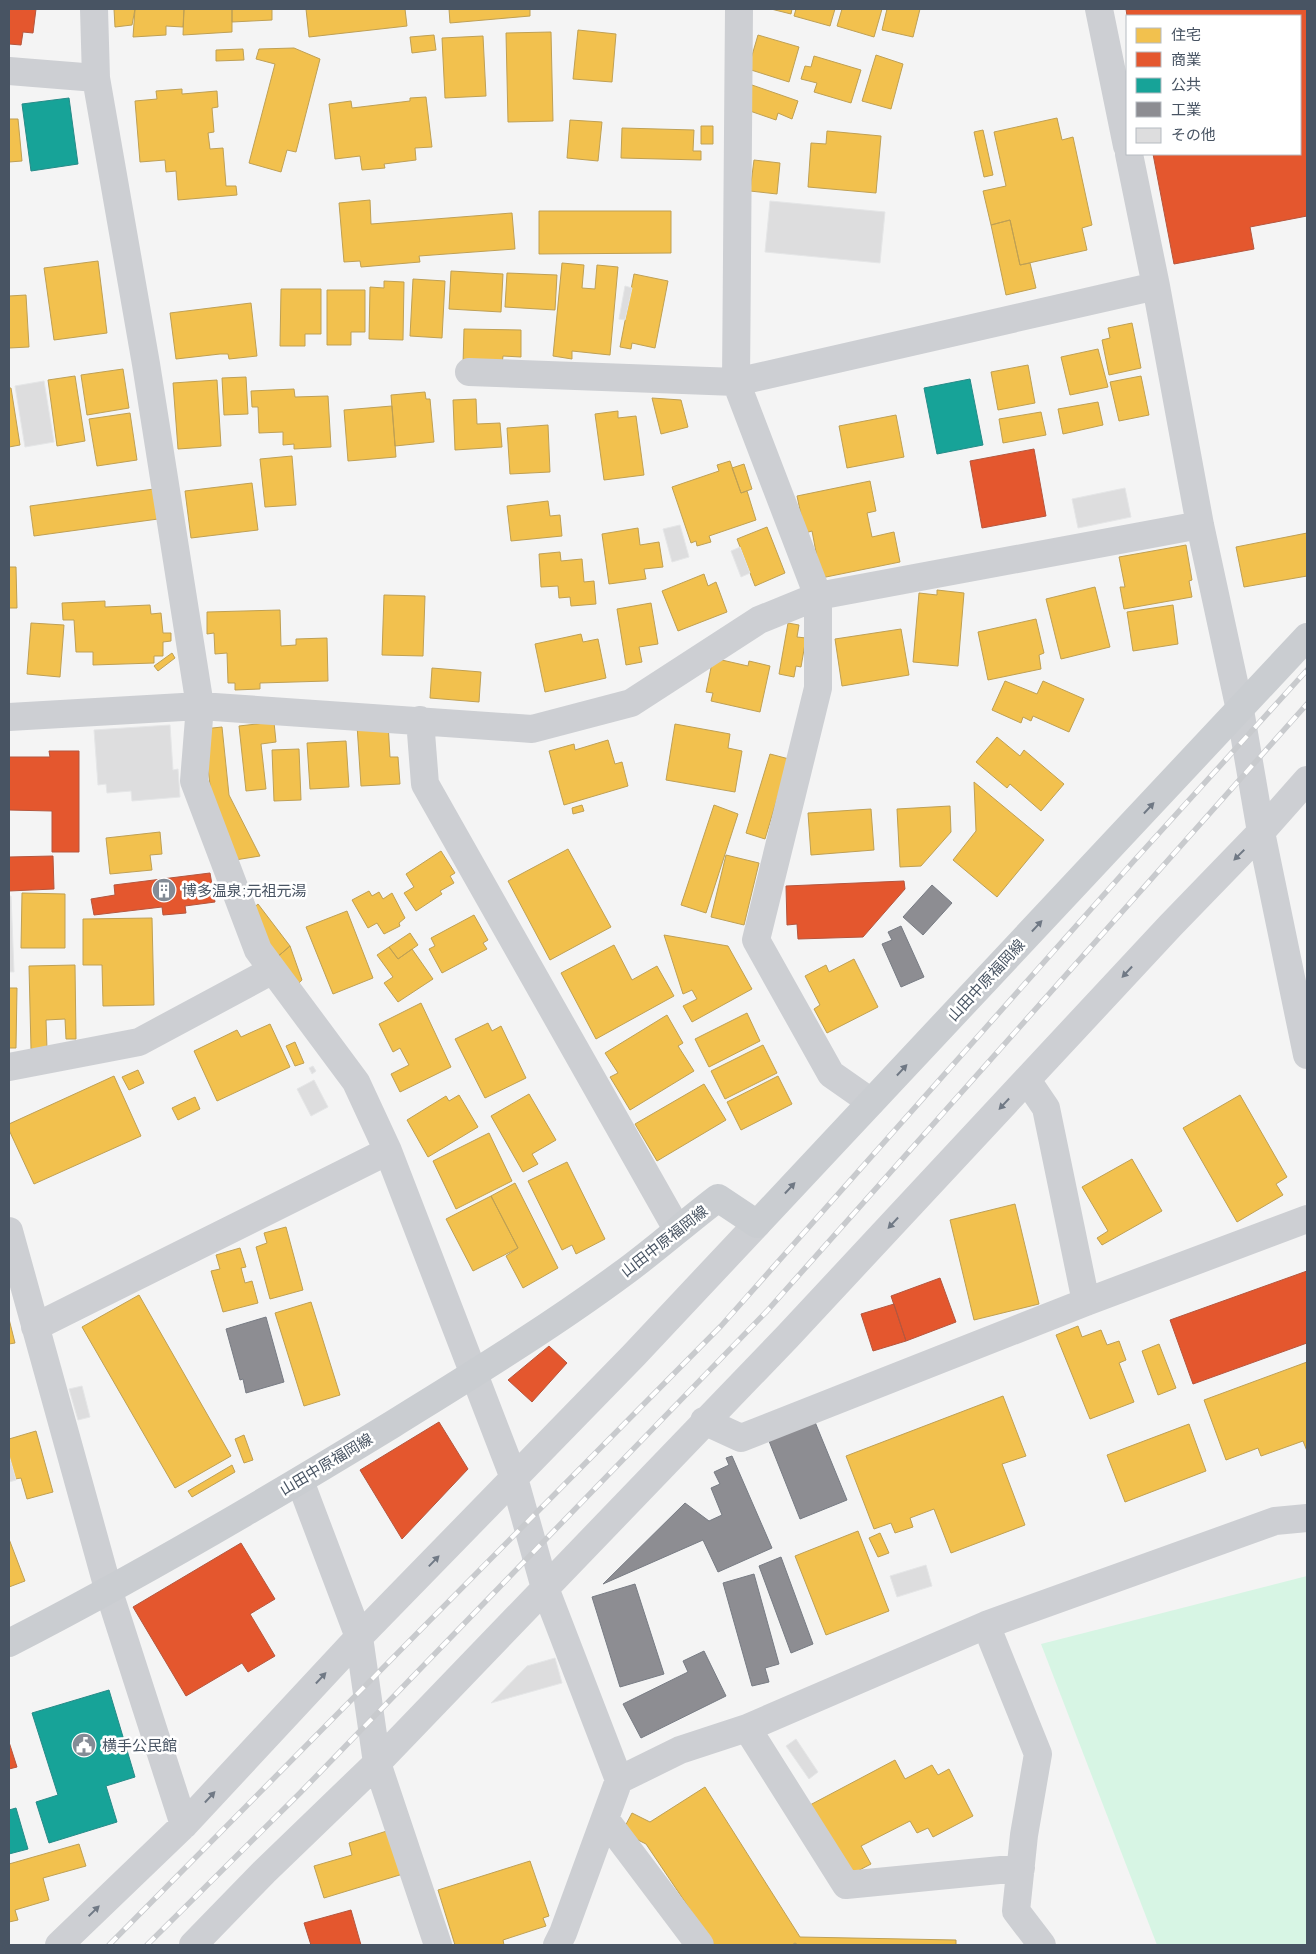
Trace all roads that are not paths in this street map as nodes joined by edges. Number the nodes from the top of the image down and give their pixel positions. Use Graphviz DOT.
graph roads {
  1 [pos="94,9"];
  2 [pos="739,9"];
  3 [pos="1098,9"];
  4 [pos="9,72"];
  5 [pos="96,78"];
  6 [pos="1126,141"];
  7 [pos="1129,155"];
  8 [pos="1156,286"];
  9 [pos="469,372"];
  10 [pos="736,382"];
  11 [pos="1200,525"];
  12 [pos="818,596"];
  13 [pos="1307,637"];
  14 [pos="200,706"];
  15 [pos="1240,710"];
  16 [pos="9,717"];
  17 [pos="420,720"];
  18 [pos="1307,780"];
  19 [pos="1298,802"];
  20 [pos="1261,832"];
  21 [pos="271,971"];
  22 [pos="1307,1055"];
  23 [pos="9,1067"];
  24 [pos="1027,1080"];
  25 [pos="871,1102"];
  26 [pos="388,1151"];
  27 [pos="1307,1219"];
  28 [pos="757,1224"];
  29 [pos="677,1229"];
  30 [pos="9,1231"];
  31 [pos="1086,1302"];
  32 [pos="36,1327"];
  33 [pos="475,1373"];
  34 [pos="704,1421"];
  35 [pos="514,1478"];
  36 [pos="300,1481"];
  37 [pos="1307,1518"];
  38 [pos="545,1588"];
  39 [pos="109,1592"];
  40 [pos="986,1625"];
  41 [pos="359,1637"];
  42 [pos="9,1643"];
  43 [pos="747,1728"];
  44 [pos="377,1763"];
  45 [pos="619,1780"];
  46 [pos="604,1819"];
  47 [pos="184,1825"];
  48 [pos="1021,1868"];
  49 [pos="207,1939"];
  50 [pos="59,1945"];
  51 [pos="438,1945"];
  52 [pos="556,1945"];
  53 [pos="700,1945"];
  54 [pos="1042,1945"];
  1 -- 5 [label="street"];
  2 -- 10 [label="street"];
  3 -- 6 [label="street"];
  4 -- 5 [label="street"];
  5 -- 14 [label="street"];
  7 -- 8 [label="street"];
  8 -- 10 [label="street"];
  8 -- 11 [label="street"];
  9 -- 10 [label="street"];
  10 -- 12 [label="street"];
  11 -- 12 [label="street"];
  11 -- 15 [label="street"];
  12 -- 17 [label="street"];
  12 -- 25 [label="street"];
  13 -- 15 [label="main road, 山田中原福岡線"];
  14 -- 16 [label="street"];
  14 -- 17 [label="street"];
  14 -- 21 [label="street"];
  15 -- 20 [label="street"];
  25 -- 15 [label="main road, 山田中原福岡線, one-way"];
  17 -- 29 [label="street"];
  18 -- 19 [label="street"];
  19 -- 20 [label="street"];
  20 -- 22 [label="street"];
  20 -- 24 [label="street, one-way"];
  21 -- 23 [label="street"];
  21 -- 26 [label="street"];
  24 -- 31 [label="street"];
  24 -- 34 [label="street, one-way"];
  28 -- 25 [label="main road, 山田中原福岡線, one-way"];
  26 -- 32 [label="street"];
  26 -- 33 [label="street"];
  27 -- 31 [label="street"];
  28 -- 29 [label="main road, 山田中原福岡線"];
  28 -- 35 [label="street"];
  29 -- 33 [label="main road, 山田中原福岡線"];
  30 -- 32 [label="street"];
  31 -- 34 [label="street"];
  32 -- 39 [label="street"];
  33 -- 35 [label="street"];
  33 -- 36 [label="main road, 山田中原福岡線"];
  34 -- 38 [label="street"];
  35 -- 38 [label="street"];
  41 -- 35 [label="street, one-way"];
  36 -- 39 [label="main road, 山田中原福岡線"];
  36 -- 41 [label="street"];
  37 -- 40 [label="street"];
  38 -- 44 [label="street"];
  38 -- 45 [label="street"];
  39 -- 42 [label="main road, 山田中原福岡線"];
  39 -- 47 [label="street"];
  40 -- 43 [label="street"];
  40 -- 48 [label="street"];
  41 -- 44 [label="street"];
  47 -- 41 [label="street, one-way"];
  43 -- 45 [label="street"];
  43 -- 48 [label="street"];
  44 -- 49 [label="street"];
  44 -- 51 [label="street"];
  45 -- 46 [label="street"];
  46 -- 52 [label="street"];
  46 -- 53 [label="street"];
  50 -- 47 [label="street, one-way"];
  48 -- 54 [label="street"];
}
